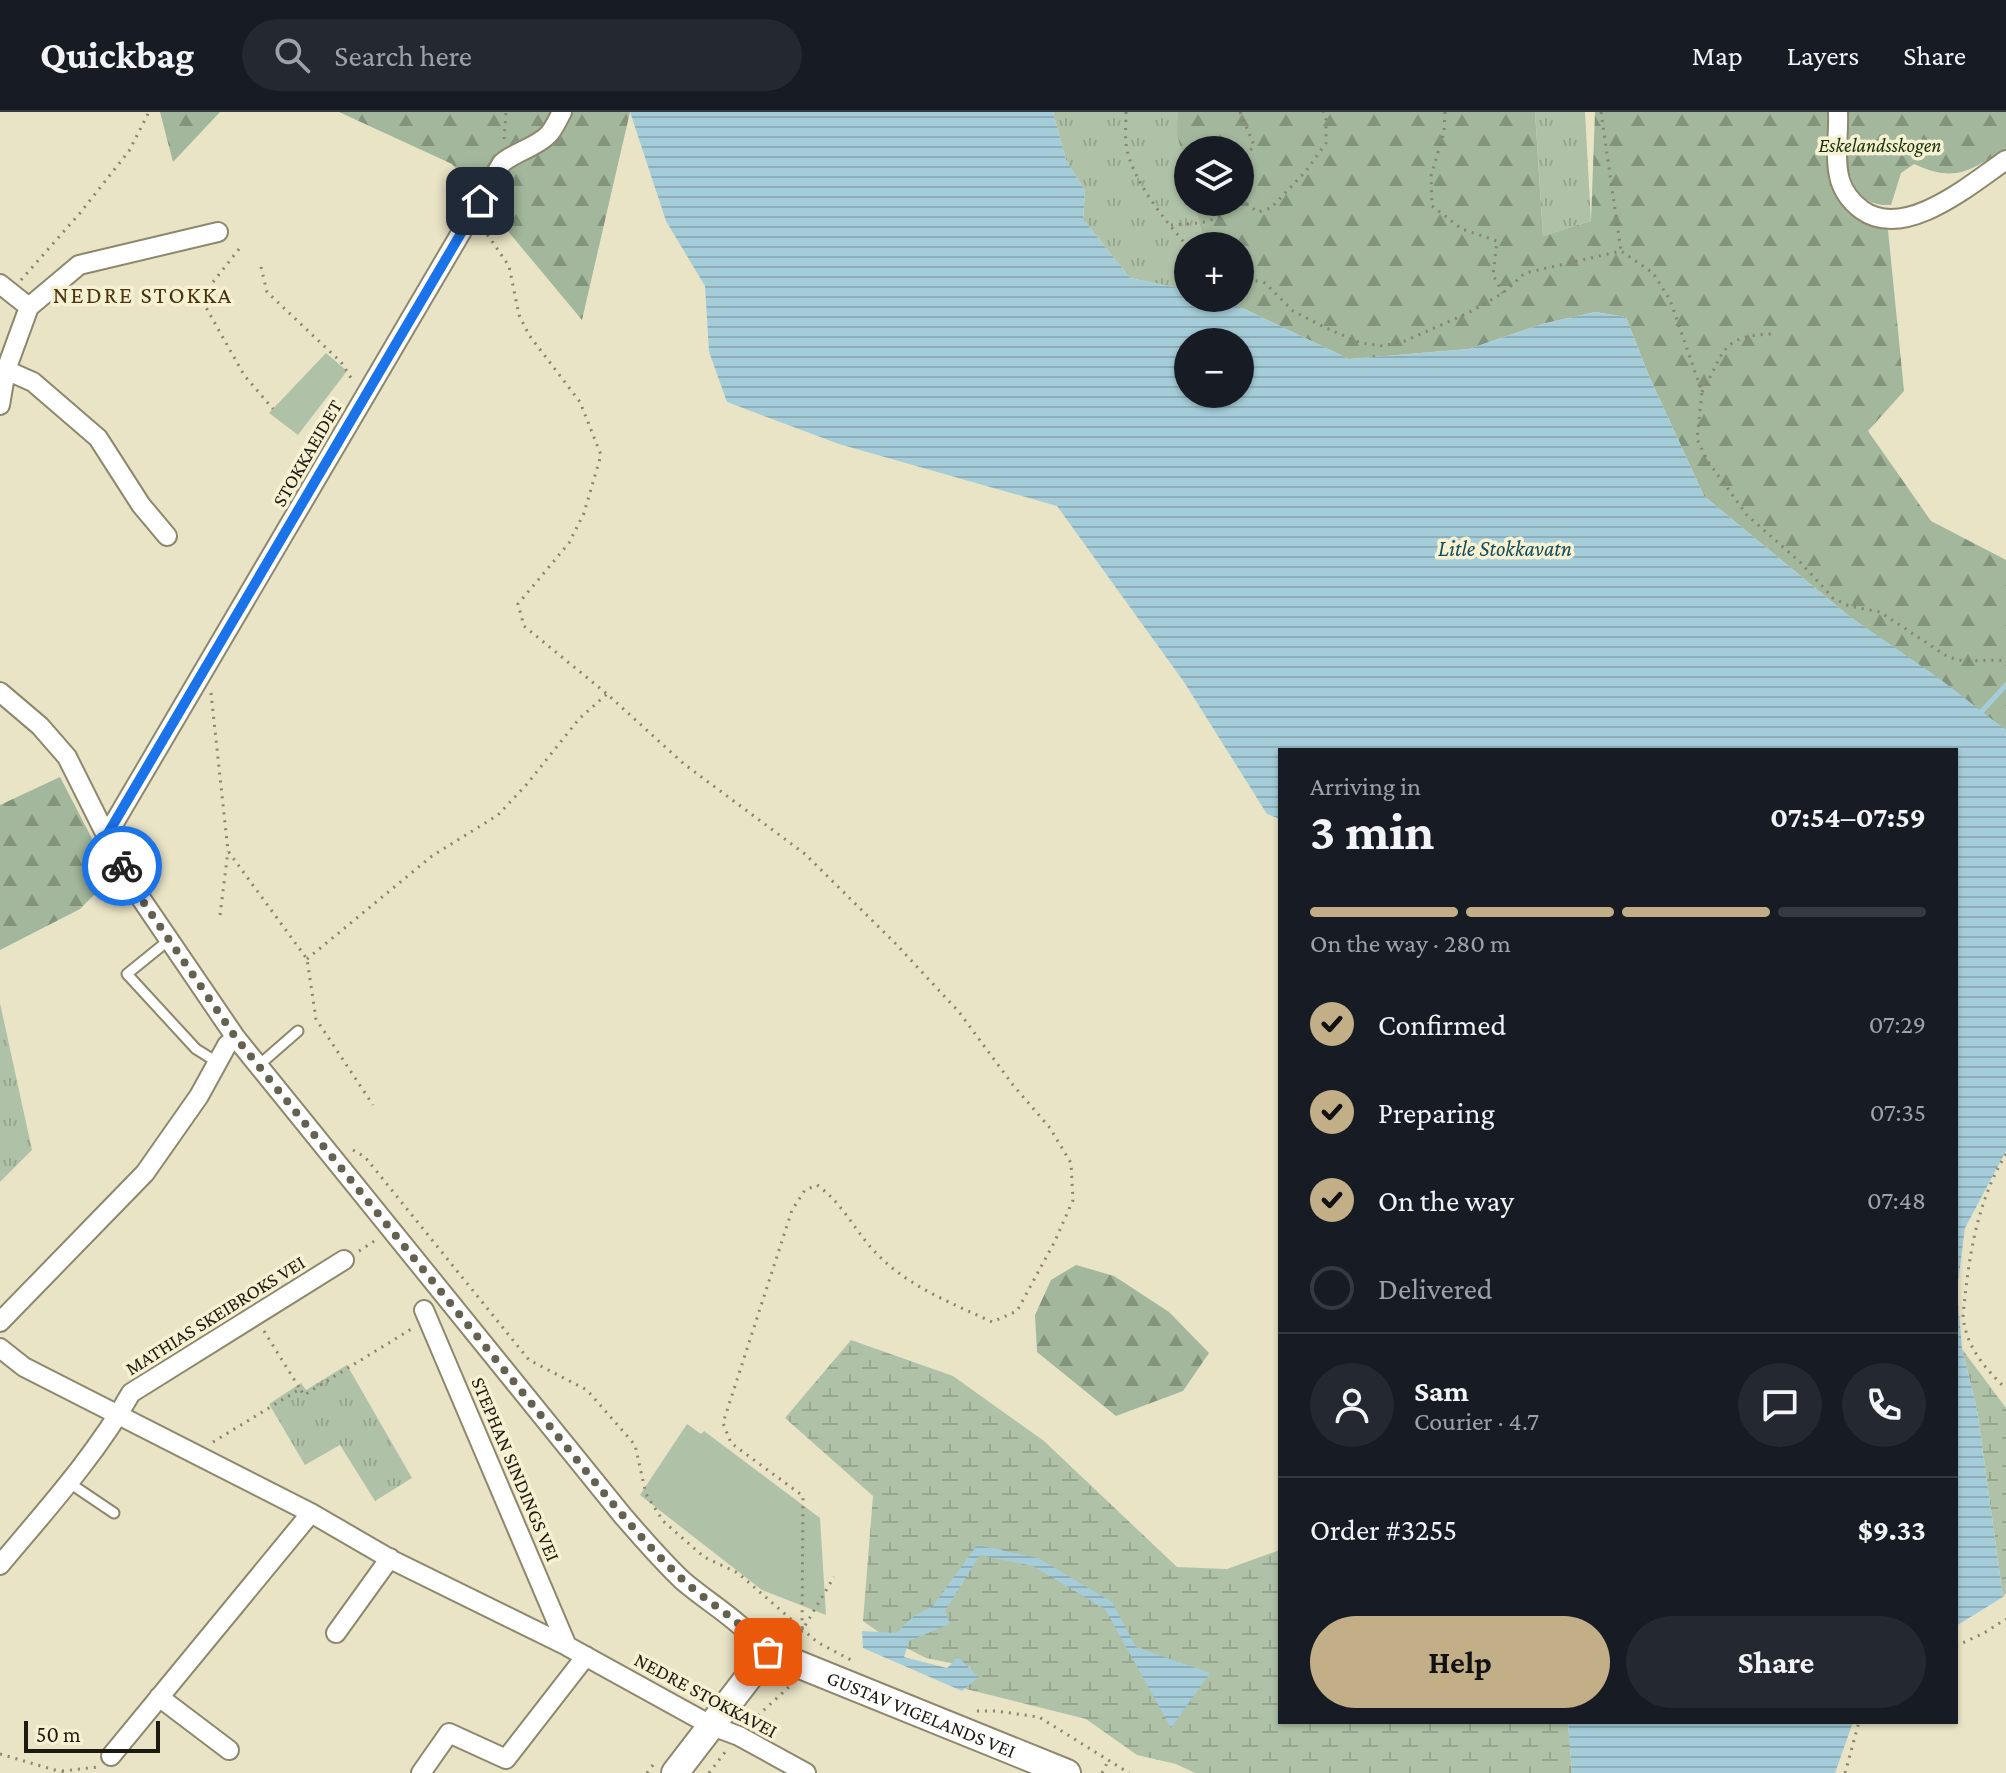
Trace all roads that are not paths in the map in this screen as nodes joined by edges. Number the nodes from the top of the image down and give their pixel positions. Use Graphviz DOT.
graph roads {
  1 [pos="562,112"];
  2 [pos="1838,112"];
  3 [pos="2006,160"];
  4 [pos="218,232"];
  5 [pos="5,288"];
  6 [pos="29,307"];
  7 [pos="6,370"];
  8 [pos="0,405"];
  9 [pos="167,536"];
  10 [pos="0,692"];
  11 [pos="107,835"];
  12 [pos="169,940"];
  13 [pos="298,1031"];
  14 [pos="236,1038"];
  15 [pos="217,1062"];
  16 [pos="259,1065"];
  17 [pos="344,1260"];
  18 [pos="426,1315"];
  19 [pos="0,1322"];
  20 [pos="0,1348"];
  21 [pos="119,1415"];
  22 [pos="68,1482"];
  23 [pos="114,1513"];
  24 [pos="311,1513"];
  25 [pos="390,1558"];
  26 [pos="0,1565"];
  27 [pos="336,1633"];
  28 [pos="567,1646"];
  29 [pos="586,1656"];
  30 [pos="783,1664"];
  31 [pos="159,1697"];
  32 [pos="712,1726"];
  33 [pos="229,1750"];
  34 [pos="108,1761"];
  35 [pos="421,1773"];
  36 [pos="675,1773"];
  37 [pos="806,1773"];
  38 [pos="1067,1773"];
  1 -- 11 [label="street, STOKKAEIDET"];
  2 -- 3 [label="street"];
  4 -- 6 [label="street"];
  5 -- 6 [label="street"];
  6 -- 7 [label="street"];
  7 -- 8 [label="street"];
  7 -- 9 [label="street"];
  10 -- 11 [label="street, GUSTAV VIGELANDS VEI"];
  11 -- 12 [label="street, GUSTAV VIGELANDS VEI"];
  12 -- 14 [label="street, GUSTAV VIGELANDS VEI"];
  12 -- 15 [label="lane"];
  13 -- 16 [label="lane"];
  14 -- 15 [label="street"];
  14 -- 16 [label="street, GUSTAV VIGELANDS VEI"];
  15 -- 19 [label="street"];
  16 -- 30 [label="street, GUSTAV VIGELANDS VEI"];
  17 -- 21 [label="street, MATHIAS SKEIBROKS VEI"];
  18 -- 28 [label="street, STEPHAN SINDINGS VEI"];
  20 -- 21 [label="street, NEDRE STOKKAVEI"];
  21 -- 22 [label="street"];
  21 -- 24 [label="street, NEDRE STOKKAVEI"];
  22 -- 23 [label="lane"];
  22 -- 26 [label="street"];
  24 -- 25 [label="street, NEDRE STOKKAVEI"];
  24 -- 31 [label="street"];
  25 -- 27 [label="street"];
  25 -- 28 [label="street, NEDRE STOKKAVEI"];
  28 -- 29 [label="street, NEDRE STOKKAVEI"];
  29 -- 32 [label="street, NEDRE STOKKAVEI"];
  29 -- 35 [label="street"];
  30 -- 32 [label="main road"];
  30 -- 38 [label="main road, GUSTAV VIGELANDS VEI"];
  31 -- 33 [label="street"];
  31 -- 34 [label="street"];
  32 -- 36 [label="main road"];
  32 -- 37 [label="street, NEDRE STOKKAVEI"];
}
